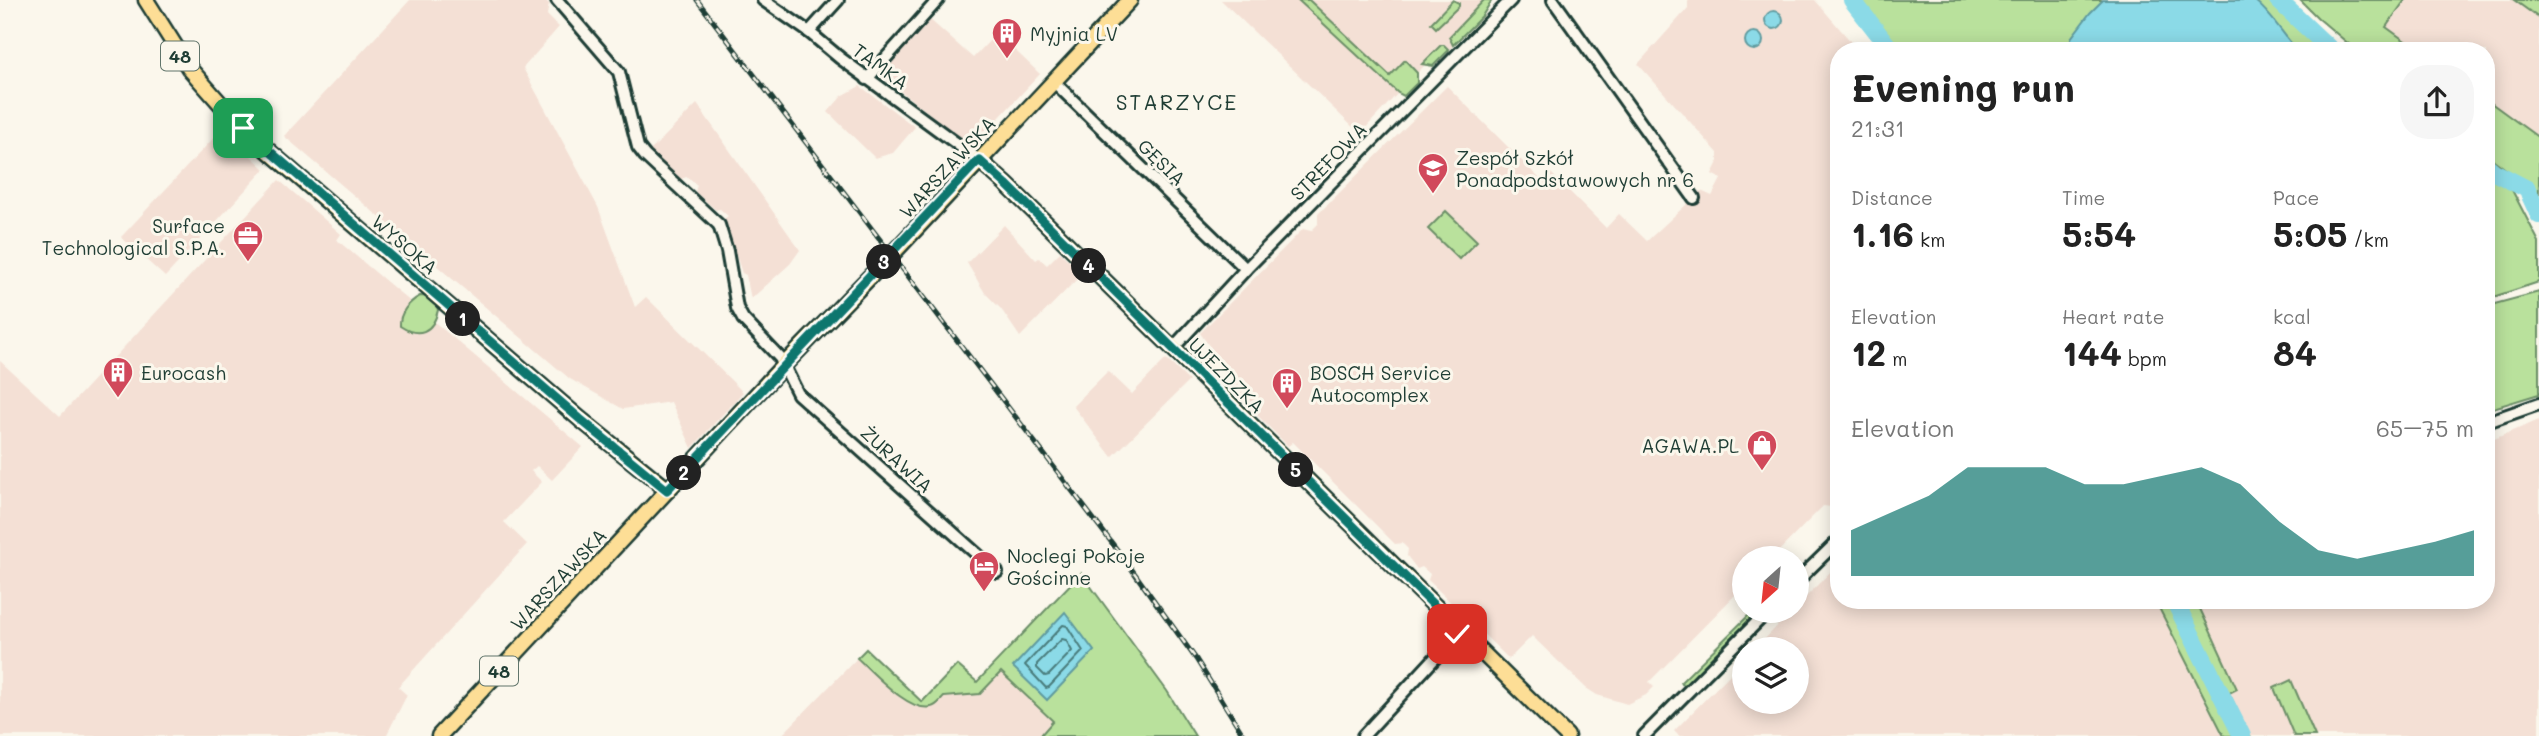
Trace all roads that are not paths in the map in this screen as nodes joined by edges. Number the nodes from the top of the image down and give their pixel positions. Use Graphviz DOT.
graph roads {
  1 [pos="146,0"];
  2 [pos="557,0"];
  3 [pos="763,0"];
  4 [pos="838,0"];
  5 [pos="938,0"];
  6 [pos="1130,0"];
  7 [pos="1511,0"];
  8 [pos="1553,0"];
  9 [pos="809,32"];
  10 [pos="867,79"];
  11 [pos="1053,81"];
  12 [pos="979,160"];
  13 [pos="1694,198"];
  14 [pos="1246,269"];
  15 [pos="1173,348"];
  16 [pos="784,365"];
  17 [pos="2539,404"];
  18 [pos="2495,419"];
  19 [pos="667,490"];
  20 [pos="1830,549"];
  21 [pos="1810,568"];
  22 [pos="997,572"];
  23 [pos="1756,623"];
  24 [pos="1460,631"];
  25 [pos="441,733"];
  26 [pos="1363,736"];
  27 [pos="1567,736"];
  28 [pos="1644,736"];
  1 -- 19 [label="main road, WYSOKA / 48"];
  2 -- 16 [label="street, ŻURAWIA"];
  3 -- 9 [label="street, TAMKA"];
  4 -- 9 [label="street"];
  5 -- 10 [label="street"];
  6 -- 11 [label="main road, WARSZAWSKA"];
  7 -- 14 [label="street, STREFOWA"];
  8 -- 13 [label="street"];
  9 -- 10 [label="street, TAMKA"];
  10 -- 12 [label="street, TAMKA"];
  11 -- 12 [label="main road, WARSZAWSKA"];
  11 -- 14 [label="street, GĘSIA"];
  12 -- 15 [label="main road, UJEZDZKA"];
  12 -- 16 [label="main road, WARSZAWSKA"];
  14 -- 15 [label="street, STREFOWA"];
  15 -- 24 [label="main road, UJEZDZKA"];
  16 -- 19 [label="main road, WARSZAWSKA"];
  16 -- 22 [label="street, ŻURAWIA"];
  17 -- 18 [label="street"];
  19 -- 25 [label="main road, WARSZAWSKA / 48"];
  20 -- 21 [label="street"];
  23 -- 28 [label="street"];
  24 -- 26 [label="street"];
  24 -- 27 [label="main road, UJEZDZKA"];
}
